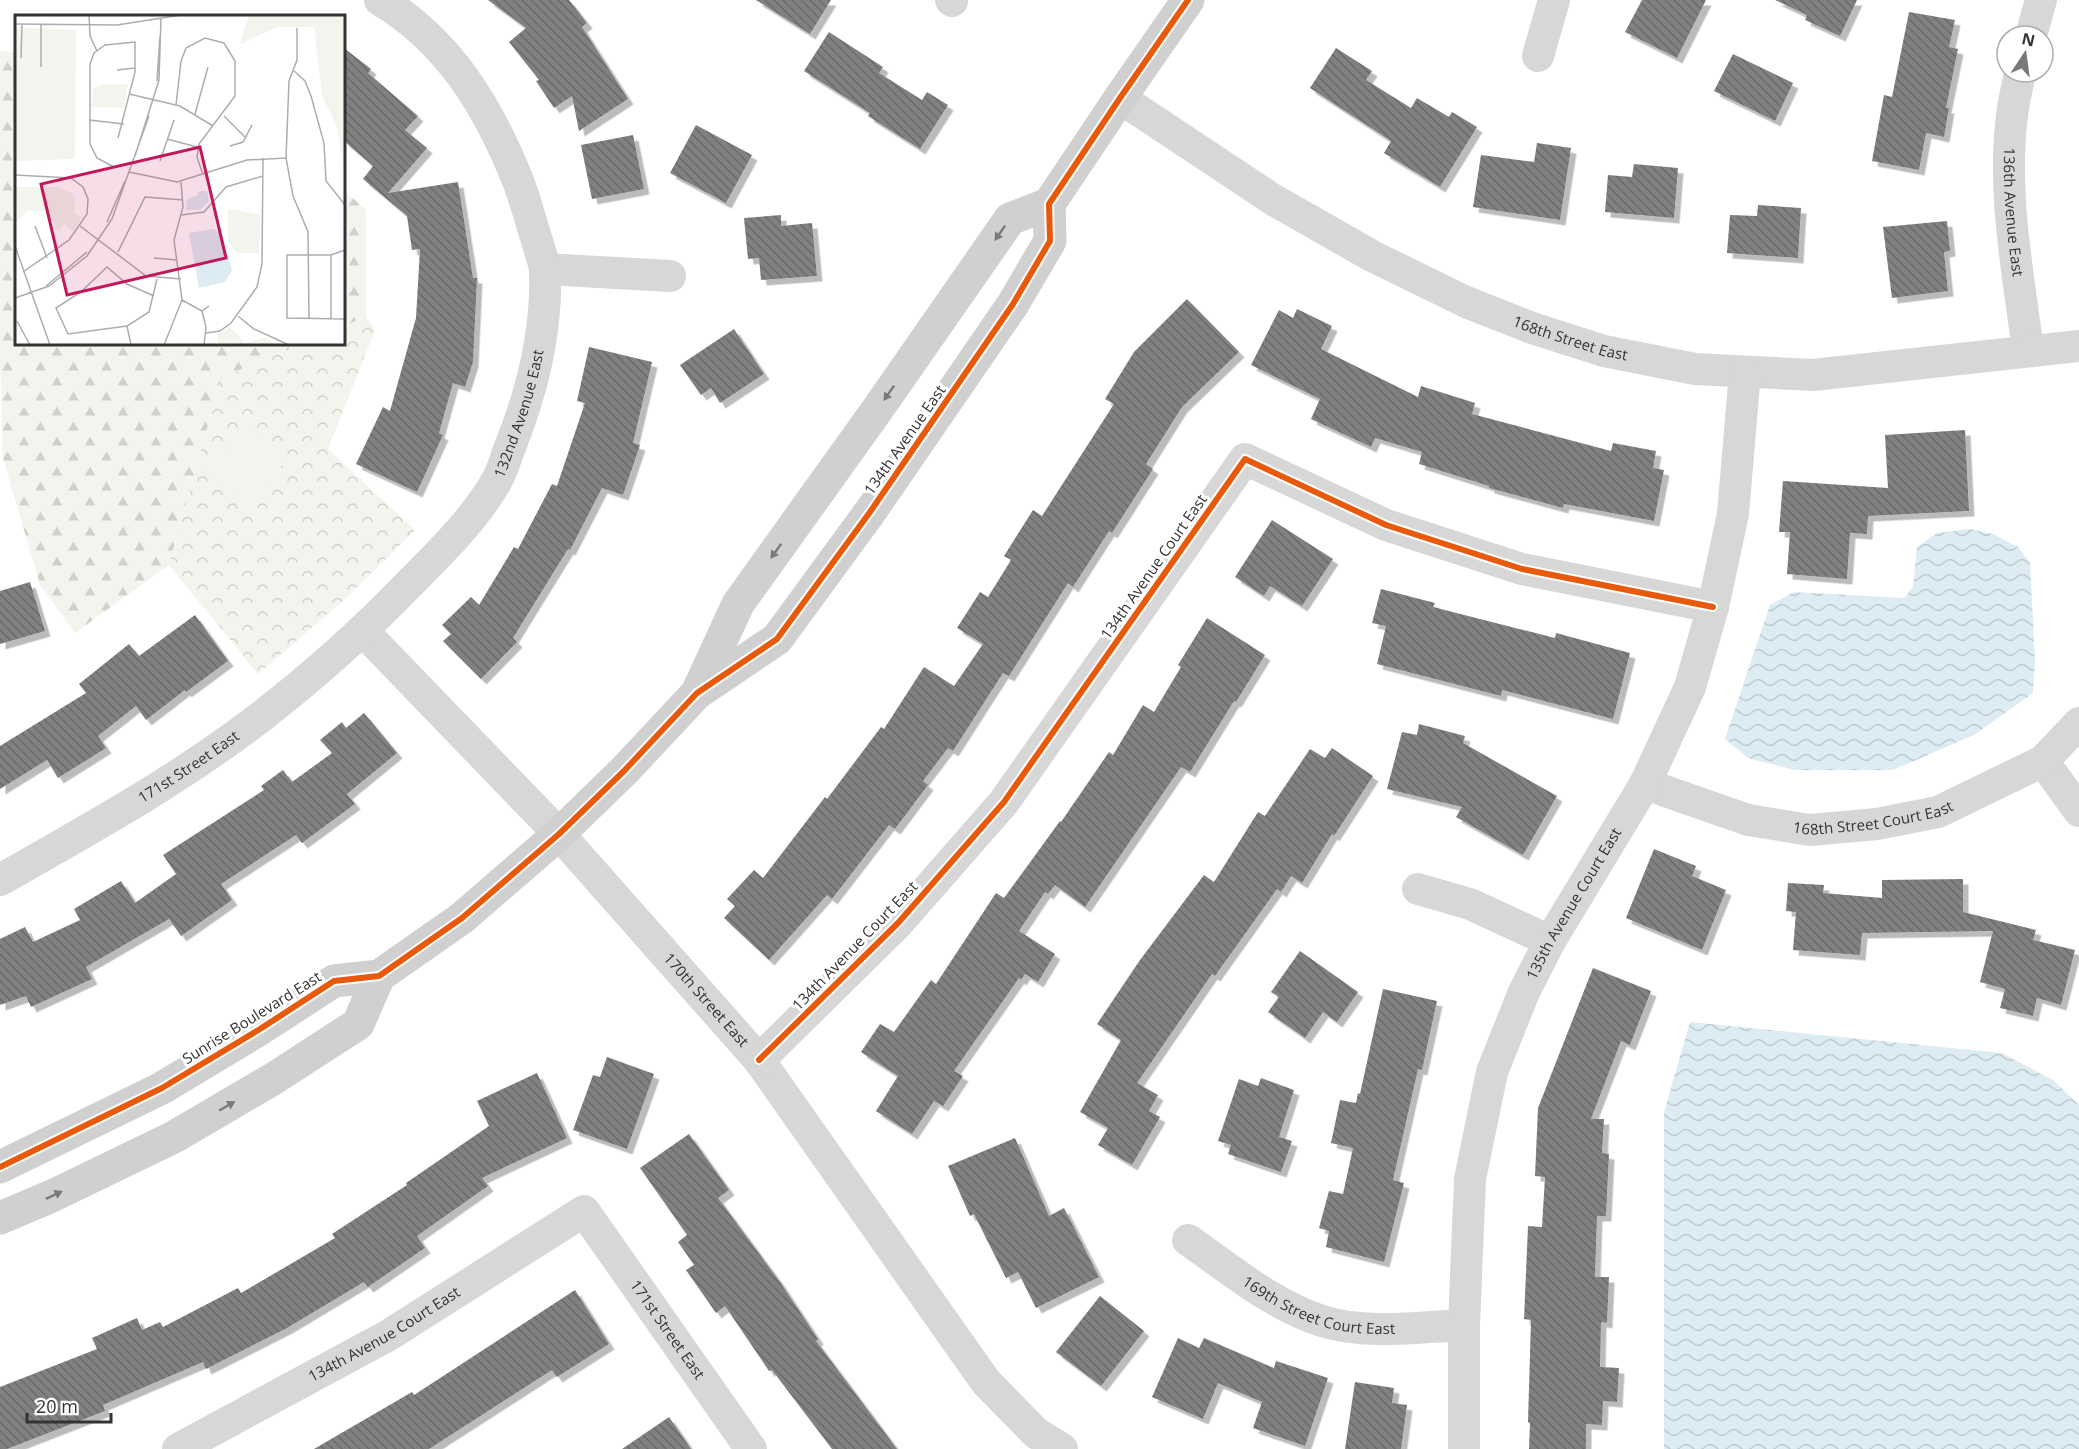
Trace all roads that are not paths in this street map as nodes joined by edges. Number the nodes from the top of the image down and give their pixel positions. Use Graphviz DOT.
graph roads {
  1 [pos="380,0"];
  2 [pos="1188,0"];
  3 [pos="1554,0"];
  4 [pos="2041,0"];
  5 [pos="2034,24"];
  6 [pos="1538,56"];
  7 [pos="2018,84"];
  8 [pos="1120,98"];
  9 [pos="1049,204"];
  10 [pos="545,270"];
  11 [pos="670,276"];
  12 [pos="2079,346"];
  13 [pos="2028,351"];
  14 [pos="1745,372"];
  15 [pos="1713,606"];
  16 [pos="363,632"];
  17 [pos="697,693"];
  18 [pos="2079,723"];
  19 [pos="2043,761"];
  20 [pos="1645,784"];
  21 [pos="2079,811"];
  22 [pos="560,834"];
  23 [pos="0,880"];
  24 [pos="1418,889"];
  25 [pos="1550,941"];
  26 [pos="379,976"];
  27 [pos="759,1060"];
  28 [pos="0,1167"];
  29 [pos="584,1211"];
  30 [pos="0,1218"];
  31 [pos="1188,1240"];
  32 [pos="1464,1325"];
  33 [pos="183,1448"];
  34 [pos="751,1449"];
  35 [pos="1062,1449"];
  36 [pos="1464,1449"];
  1 -- 10 [label="street"];
  2 -- 8 [label="street"];
  3 -- 6 [label="street"];
  4 -- 5 [label="street"];
  7 -- 13 [label="street, 136th Avenue East"];
  8 -- 9 [label="street"];
  8 -- 14 [label="street, 168th Street East"];
  9 -- 17 [label="street, 134th Avenue East, one-way"];
  9 -- 17 [label="street, 134th Avenue East"];
  10 -- 11 [label="street"];
  10 -- 16 [label="street, 132nd Avenue East"];
  12 -- 13 [label="street, 168th Street East"];
  13 -- 14 [label="street, 168th Street East"];
  14 -- 15 [label="street, 135th Avenue Court East"];
  15 -- 20 [label="street, 135th Avenue Court East"];
  15 -- 27 [label="street, 134th Avenue Court East"];
  16 -- 22 [label="street, 170th Street East"];
  16 -- 23 [label="street, 171st Street East"];
  17 -- 22 [label="street, 134th Avenue East"];
  18 -- 19 [label="street, 168th Street Court East"];
  19 -- 20 [label="street, 168th Street Court East"];
  19 -- 21 [label="street"];
  20 -- 25 [label="street, 135th Avenue Court East"];
  22 -- 26 [label="street, Sunrise Boulevard East"];
  22 -- 27 [label="street, 170th Street East"];
  24 -- 25 [label="street"];
  25 -- 32 [label="street, 135th Avenue Court East"];
  26 -- 28 [label="street, Sunrise Boulevard East"];
  30 -- 26 [label="street, one-way"];
  27 -- 35 [label="street, 170th Street East"];
  29 -- 33 [label="street, 134th Avenue Court East"];
  29 -- 34 [label="street, 171st Street East"];
  31 -- 32 [label="street, 169th Street Court East"];
  32 -- 36 [label="street, 135th Avenue Court East"];
}
